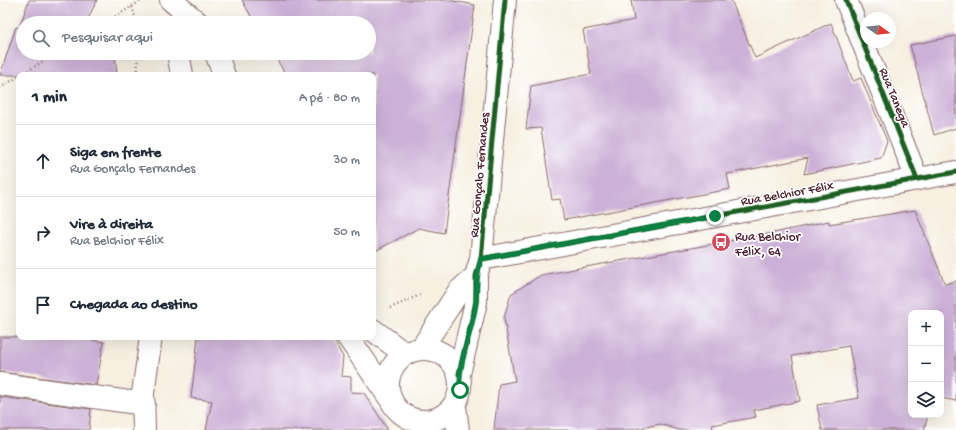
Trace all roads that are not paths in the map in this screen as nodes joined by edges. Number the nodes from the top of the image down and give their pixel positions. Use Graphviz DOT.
graph roads {
  1 [pos="170,0"];
  2 [pos="504,0"];
  3 [pos="846,0"];
  4 [pos="171,16"];
  5 [pos="189,16"];
  6 [pos="179,60"];
  7 [pos="219,60"];
  8 [pos="181,72"];
  9 [pos="223,72"];
  10 [pos="956,172"];
  11 [pos="917,179"];
  12 [pos="478,268"];
  13 [pos="376,332"];
  14 [pos="151,340"];
  15 [pos="350,340"];
  16 [pos="413,351"];
  17 [pos="459,374"];
  18 [pos="0,384"];
  19 [pos="389,397"];
  20 [pos="144,404"];
  21 [pos="455,406"];
  22 [pos="413,425"];
  23 [pos="144,430"];
  24 [pos="458,430"];
  1 -- 4 [label="street"];
  1 -- 5 [label="street"];
  2 -- 12 [label="street, Rua Gonçalo Fernandes"];
  3 -- 11 [label="street, Rua Tanega"];
  6 -- 8 [label="street"];
  7 -- 9 [label="street"];
  10 -- 11 [label="street, Rua Belchior Félix"];
  11 -- 12 [label="street, Rua Belchior Félix"];
  12 -- 16 [label="street"];
  12 -- 17 [label="street, Rua Gonçalo Fernandes"];
  13 -- 16 [label="street"];
  14 -- 20 [label="street"];
  15 -- 19 [label="street"];
  16 -- 17 [label="street"];
  16 -- 19 [label="street"];
  17 -- 21 [label="street"];
  18 -- 20 [label="street"];
  19 -- 22 [label="street"];
  20 -- 23 [label="street"];
  21 -- 22 [label="street"];
  21 -- 24 [label="street"];
}
